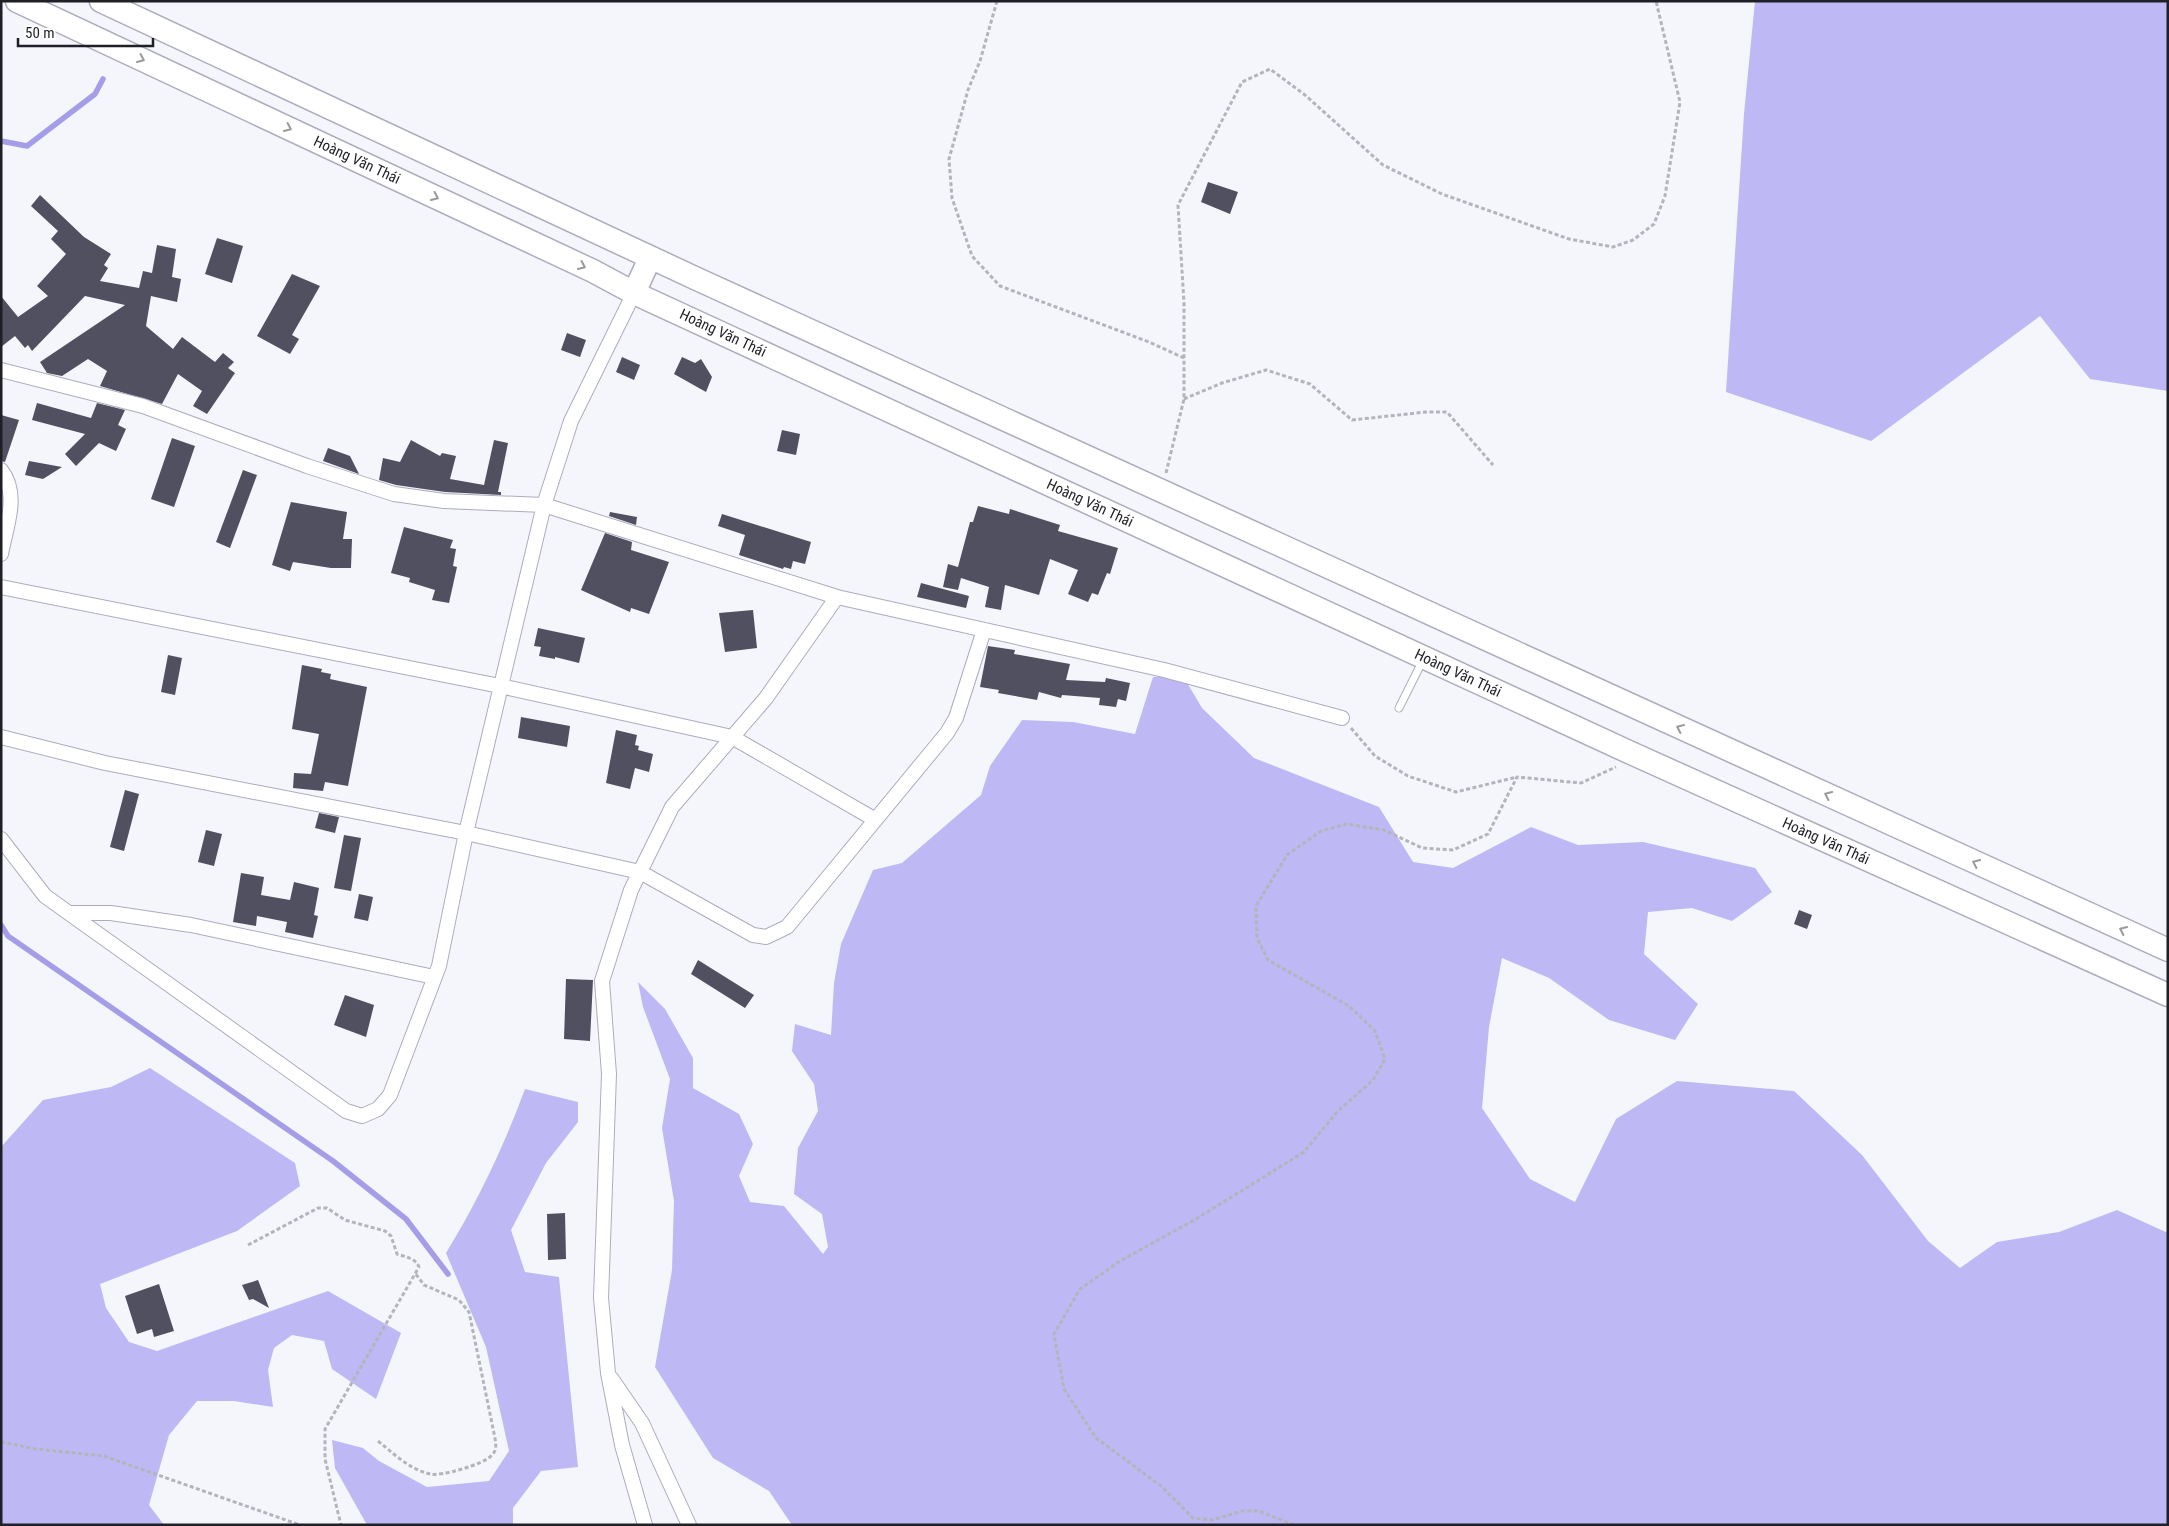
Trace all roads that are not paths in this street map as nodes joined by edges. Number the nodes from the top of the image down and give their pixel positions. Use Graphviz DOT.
graph roads {
  1 [pos="17,1"];
  2 [pos="100,1"];
  3 [pos="650,258"];
  4 [pos="634,293"];
  5 [pos="1,370"];
  6 [pos="1,470"];
  7 [pos="544,505"];
  8 [pos="1,554"];
  9 [pos="1,586"];
  10 [pos="837,597"];
  11 [pos="984,630"];
  12 [pos="1424,657"];
  13 [pos="500,686"];
  14 [pos="1399,708"];
  15 [pos="1342,718"];
  16 [pos="1,737"];
  17 [pos="732,737"];
  18 [pos="874,819"];
  19 [pos="466,832"];
  20 [pos="1,839"];
  21 [pos="640,872"];
  22 [pos="69,912"];
  23 [pos="2168,950"];
  24 [pos="434,977"];
  25 [pos="2168,995"];
  26 [pos="608,1374"];
  27 [pos="645,1525"];
  28 [pos="689,1525"];
  1 -- 4 [label="main road, Hoàng Văn Thái, one-way"];
  2 -- 3 [label="main road"];
  3 -- 4 [label="main road"];
  23 -- 3 [label="main road, one-way"];
  4 -- 7 [label="street"];
  4 -- 12 [label="main road, Hoàng Văn Thái"];
  5 -- 7 [label="street"];
  6 -- 8 [label="street"];
  7 -- 10 [label="street"];
  7 -- 13 [label="street"];
  9 -- 13 [label="street"];
  10 -- 11 [label="street"];
  10 -- 17 [label="street"];
  11 -- 15 [label="street"];
  11 -- 18 [label="street"];
  12 -- 14 [label="lane"];
  12 -- 25 [label="main road, Hoàng Văn Thái"];
  13 -- 17 [label="street"];
  13 -- 19 [label="street"];
  16 -- 19 [label="street"];
  17 -- 18 [label="street"];
  17 -- 21 [label="street"];
  18 -- 21 [label="street"];
  19 -- 21 [label="street"];
  19 -- 24 [label="street"];
  20 -- 22 [label="street"];
  21 -- 26 [label="street"];
  22 -- 24 [label="street"];
  22 -- 24 [label="street"];
  26 -- 27 [label="street"];
  26 -- 28 [label="street"];
}
